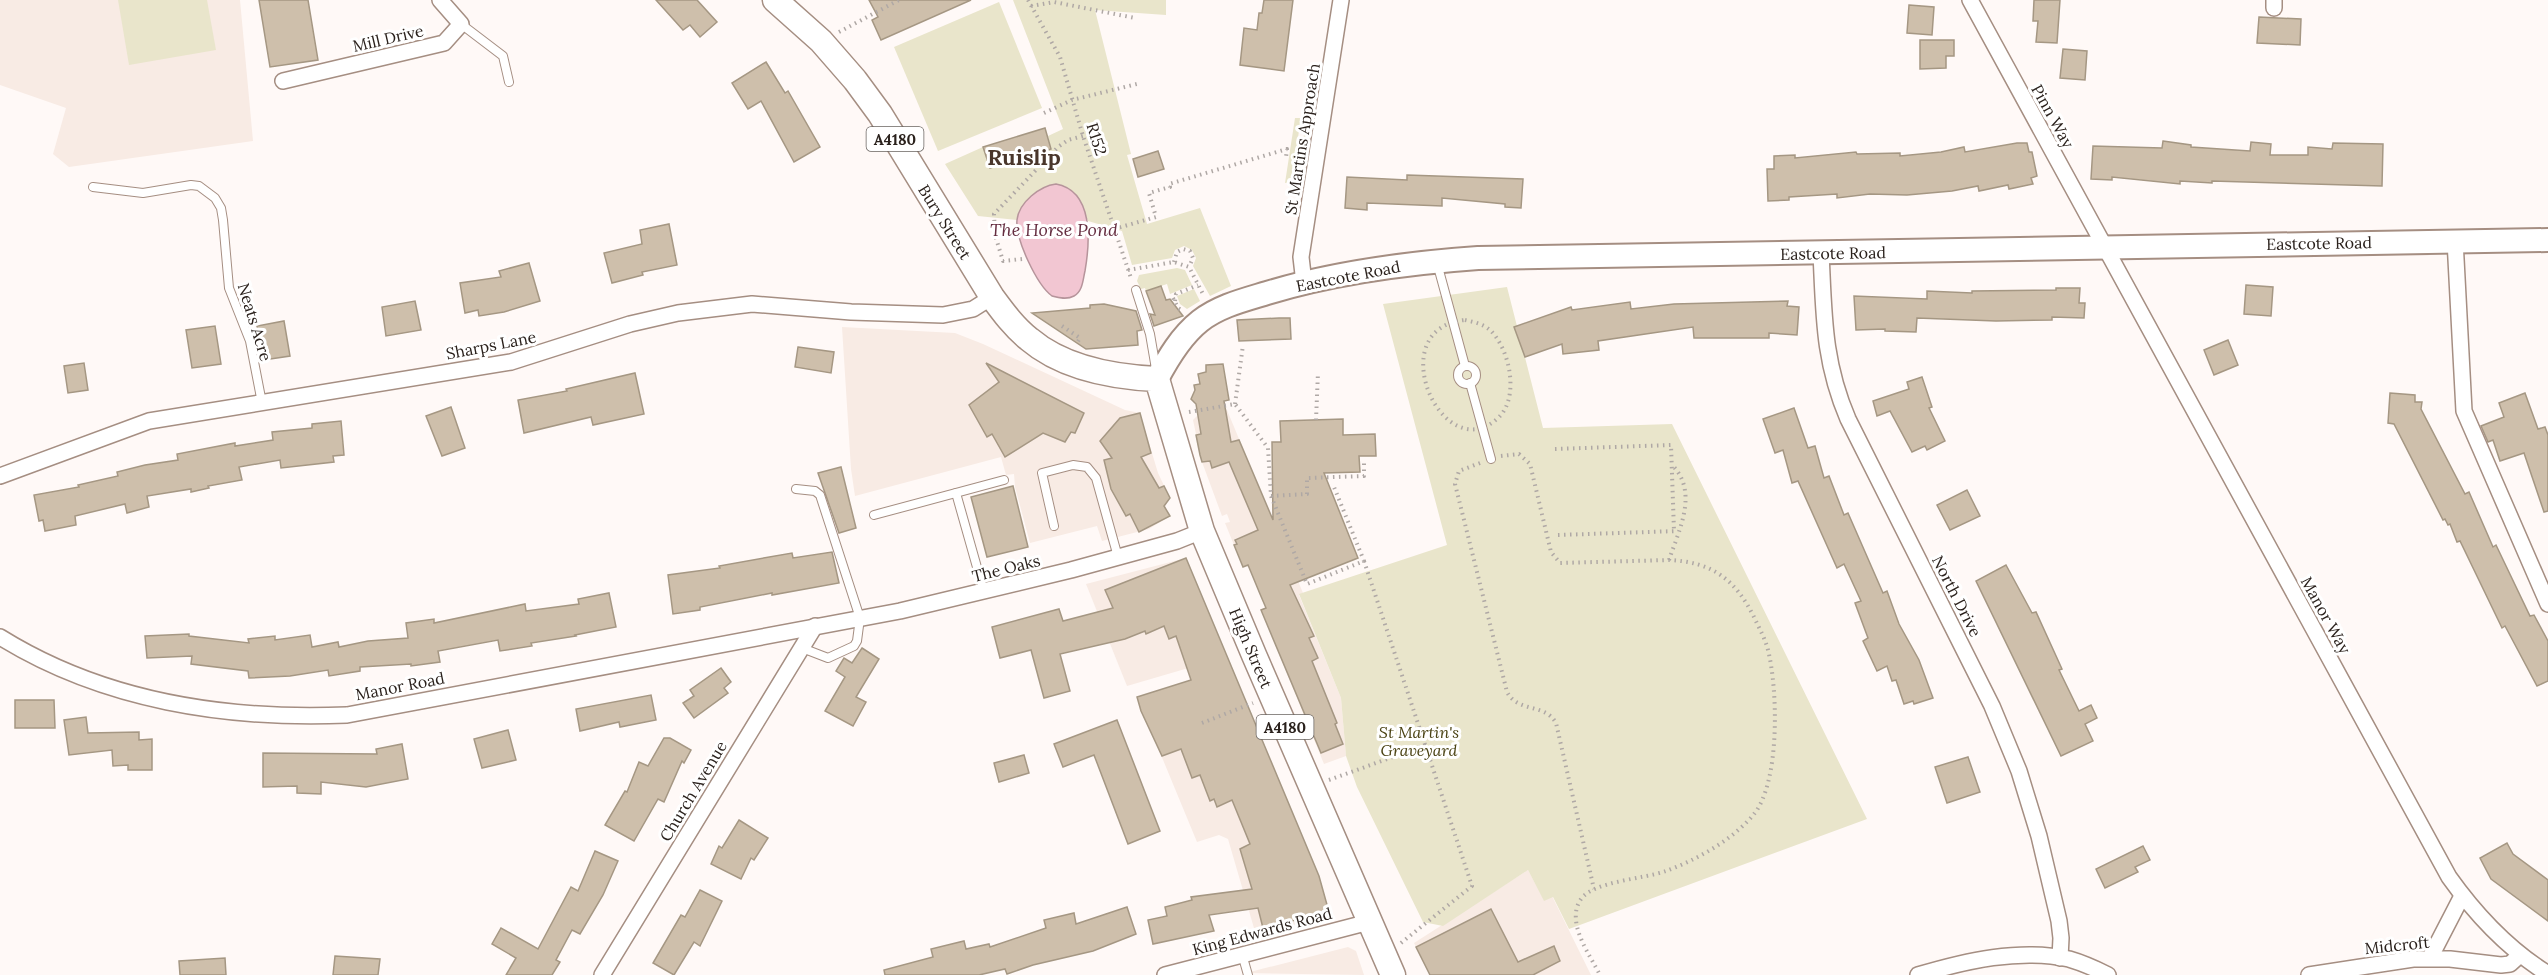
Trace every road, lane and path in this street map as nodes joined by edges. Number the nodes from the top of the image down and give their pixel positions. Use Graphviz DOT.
graph roads {
  1 [pos="440,0"];
  2 [pos="775,0"];
  3 [pos="899,0"];
  4 [pos="1028,0"];
  5 [pos="1341,0"];
  6 [pos="1970,0"];
  7 [pos="1031,6"];
  8 [pos="1135,18"];
  9 [pos="461,24"];
  10 [pos="821,41"];
  11 [pos="283,81"];
  12 [pos="509,82"];
  13 [pos="1141,83"];
  14 [pos="1072,100"];
  15 [pos="1044,113"];
  16 [pos="1083,136"];
  17 [pos="1286,158"];
  18 [pos="93,187"];
  19 [pos="1114,229"];
  20 [pos="2455,240"];
  21 [pos="2548,240"];
  22 [pos="2104,248"];
  23 [pos="1821,253"];
  24 [pos="1022,259"];
  25 [pos="1437,261"];
  26 [pos="1174,262"];
  27 [pos="1190,267"];
  28 [pos="1128,270"];
  29 [pos="1304,283"];
  30 [pos="1198,285"];
  31 [pos="1136,290"];
  32 [pos="992,297"];
  33 [pos="1206,300"];
  34 [pos="1186,313"];
  35 [pos="1062,326"];
  36 [pos="1243,345"];
  37 [pos="1075,346"];
  38 [pos="1465,366"];
  39 [pos="1318,372"];
  40 [pos="1157,379"];
  41 [pos="1470,383"];
  42 [pos="262,403"];
  43 [pos="1235,404"];
  44 [pos="1189,412"];
  45 [pos="1316,420"];
  46 [pos="1555,449"];
  47 [pos="1491,459"];
  48 [pos="1364,460"];
  49 [pos="1672,465"];
  50 [pos="0,476"];
  51 [pos="1004,480"];
  52 [pos="1334,487"];
  53 [pos="796,489"];
  54 [pos="956,493"];
  55 [pos="1271,496"];
  56 [pos="874,515"];
  57 [pos="1053,526"];
  58 [pos="1202,531"];
  59 [pos="1676,531"];
  60 [pos="1558,535"];
  61 [pos="1118,557"];
  62 [pos="1669,560"];
  63 [pos="1364,561"];
  64 [pos="984,592"];
  65 [pos="2548,604"];
  66 [pos="860,618"];
  67 [pos="815,626"];
  68 [pos="0,637"];
  69 [pos="802,648"];
  70 [pos="1253,703"];
  71 [pos="1202,723"];
  72 [pos="1426,746"];
  73 [pos="1328,780"];
  74 [pos="1594,889"];
  75 [pos="2462,896"];
  76 [pos="1369,922"];
  77 [pos="1399,944"];
  78 [pos="1242,954"];
  79 [pos="2520,955"];
  80 [pos="2060,958"];
  81 [pos="2430,958"];
  82 [pos="2548,974"];
  83 [pos="602,975"];
  84 [pos="1164,975"];
  85 [pos="1248,975"];
  86 [pos="1393,975"];
  87 [pos="1600,975"];
  88 [pos="1918,975"];
  89 [pos="2108,975"];
  90 [pos="2309,975"];
  1 -- 9 [label="street"];
  2 -- 10 [label="main road, Bury Street / A4180"];
  3 -- 10 [label="path"];
  4 -- 7 [label="path, R152 / R152"];
  5 -- 29 [label="street, St Martins Approach"];
  6 -- 22 [label="street, Pinn Way"];
  7 -- 8 [label="path"];
  7 -- 14 [label="path, R152 / R152"];
  9 -- 11 [label="street, Mill Drive"];
  9 -- 12 [label="lane"];
  10 -- 32 [label="main road, Bury Street / A4180"];
  13 -- 14 [label="path"];
  14 -- 15 [label="path"];
  14 -- 16 [label="path, R152 / R152"];
  16 -- 19 [label="path, R152 / R152"];
  16 -- 24 [label="path"];
  17 -- 19 [label="path"];
  18 -- 42 [label="lane, Neats Acre"];
  19 -- 28 [label="path, R152 / R152"];
  20 -- 21 [label="main road, Eastcote Road"];
  20 -- 22 [label="main road, Eastcote Road"];
  20 -- 65 [label="street"];
  22 -- 23 [label="main road, Eastcote Road"];
  22 -- 75 [label="street, Manor Way"];
  23 -- 25 [label="main road, Eastcote Road"];
  23 -- 80 [label="street, North Drive"];
  25 -- 29 [label="main road, Eastcote Road"];
  25 -- 38 [label="lane"];
  26 -- 27 [label="path"];
  26 -- 27 [label="path"];
  26 -- 28 [label="path"];
  27 -- 30 [label="path"];
  28 -- 31 [label="path, R152 / R152"];
  29 -- 40 [label="main road, Eastcote Road"];
  30 -- 33 [label="path"];
  30 -- 34 [label="path"];
  31 -- 40 [label="lane"];
  32 -- 40 [label="main road, Bury Street / A4180"];
  32 -- 42 [label="street, Sharps Lane"];
  35 -- 37 [label="path"];
  36 -- 43 [label="path"];
  38 -- 41 [label="lane"];
  38 -- 41 [label="lane"];
  39 -- 45 [label="path"];
  40 -- 58 [label="main road, High Street / A4180"];
  41 -- 47 [label="lane"];
  42 -- 50 [label="street, Sharps Lane"];
  43 -- 44 [label="path"];
  43 -- 55 [label="path"];
  46 -- 49 [label="path"];
  47 -- 62 [label="path"];
  47 -- 74 [label="path"];
  48 -- 55 [label="path"];
  49 -- 59 [label="path"];
  49 -- 59 [label="path"];
  51 -- 54 [label="lane"];
  52 -- 63 [label="path"];
  53 -- 66 [label="lane"];
  54 -- 56 [label="lane"];
  54 -- 64 [label="lane"];
  55 -- 63 [label="path"];
  57 -- 61 [label="lane"];
  58 -- 61 [label="street, The Oaks"];
  58 -- 76 [label="main road, High Street / A4180"];
  59 -- 60 [label="path"];
  59 -- 62 [label="path"];
  61 -- 64 [label="street, The Oaks"];
  62 -- 74 [label="path"];
  63 -- 72 [label="path"];
  64 -- 66 [label="street, The Oaks"];
  66 -- 67 [label="street, The Oaks"];
  66 -- 69 [label="lane"];
  67 -- 68 [label="street, Manor Road"];
  67 -- 69 [label="street, Church Avenue"];
  69 -- 83 [label="street, Church Avenue"];
  70 -- 71 [label="path"];
  72 -- 73 [label="path"];
  72 -- 77 [label="path"];
  74 -- 87 [label="path"];
  75 -- 79 [label="street, Manor Way"];
  75 -- 81 [label="street"];
  76 -- 78 [label="street, King Edwards Road"];
  76 -- 86 [label="main road, High Street / A4180"];
  78 -- 84 [label="street, King Edwards Road"];
  78 -- 85 [label="lane"];
  79 -- 81 [label="street, Midcroft"];
  79 -- 82 [label="street, Manor Way"];
  80 -- 88 [label="street"];
  80 -- 89 [label="street"];
  81 -- 90 [label="street, Midcroft"];
}
